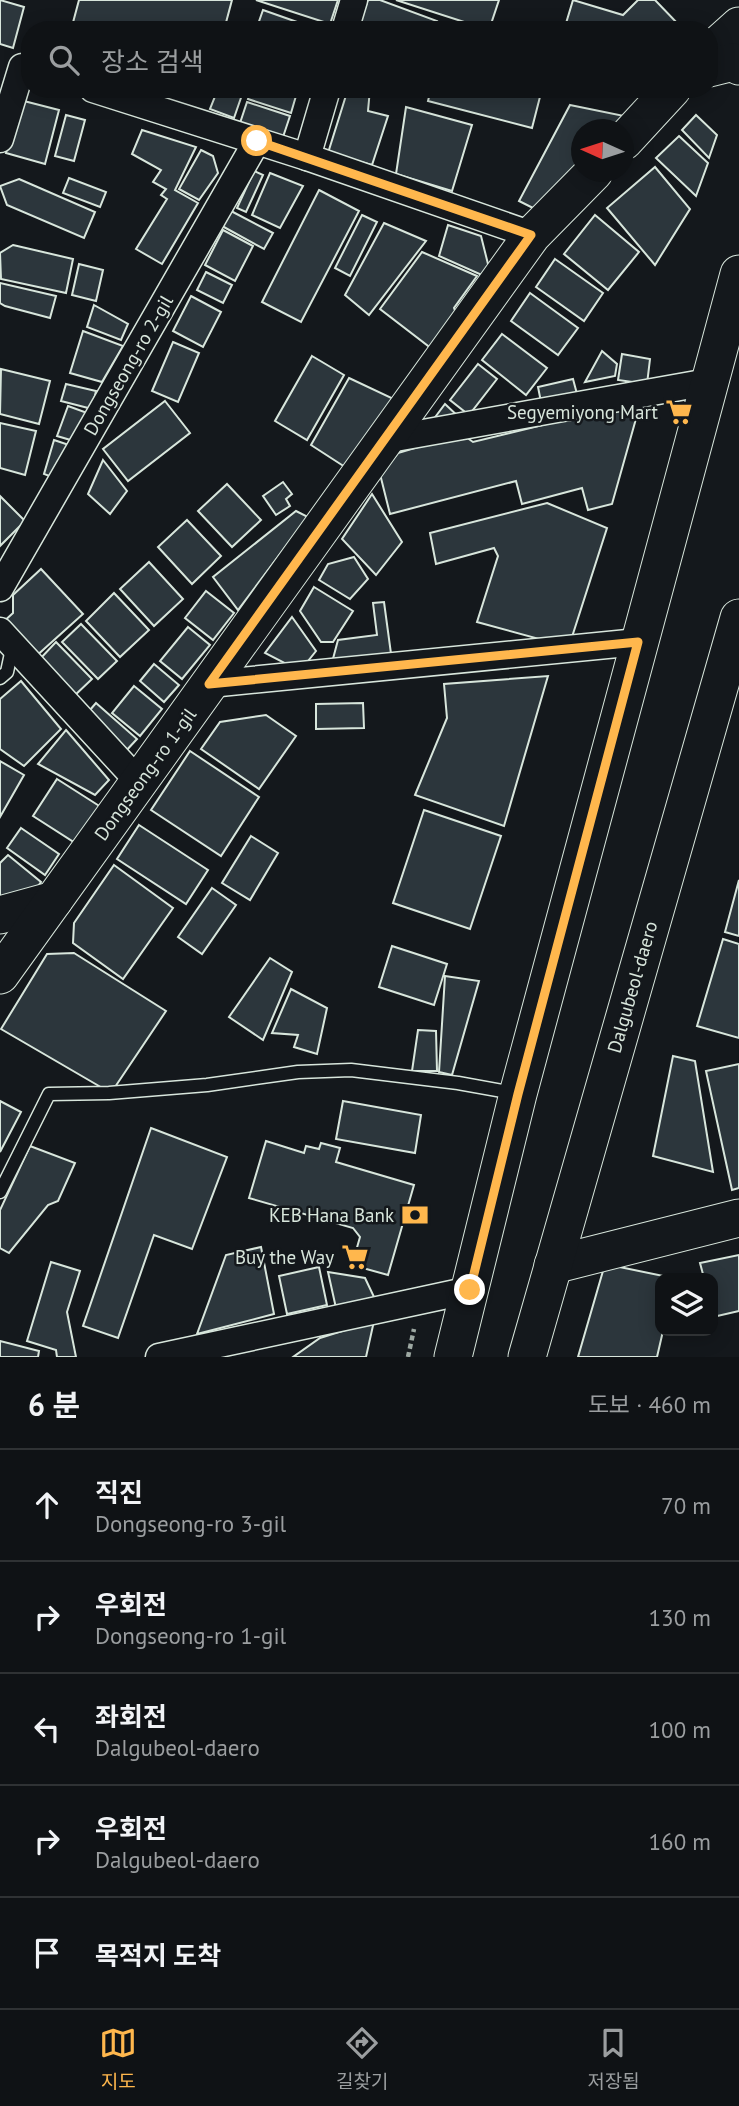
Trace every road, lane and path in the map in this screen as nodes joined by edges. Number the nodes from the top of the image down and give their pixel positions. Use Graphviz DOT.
graph roads {
  1 [pos="354,0"];
  2 [pos="348,21"];
  3 [pos="739,26"];
  4 [pos="718,45"];
  5 [pos="17,65"];
  6 [pos="718,66"];
  7 [pos="739,66"];
  8 [pos="121,98"];
  9 [pos="324,98"];
  10 [pos="664,98"];
  11 [pos="634,130"];
  12 [pos="0,139"];
  13 [pos="257,141"];
  14 [pos="307,157"];
  15 [pos="584,182"];
  16 [pos="531,235"];
  17 [pos="739,274"];
  18 [pos="708,382"];
  19 [pos="384,440"];
  20 [pos="0,588"];
  21 [pos="739,618"];
  22 [pos="6,637"];
  23 [pos="638,642"];
  24 [pos="0,678"];
  25 [pos="209,684"];
  26 [pos="139,782"];
  27 [pos="54,900"];
  28 [pos="0,915"];
  29 [pos="0,975"];
  30 [pos="518,1094"];
  31 [pos="0,1192"];
  32 [pos="739,1218"];
  33 [pos="553,1265"];
  34 [pos="470,1290"];
  35 [pos="159,1357"];
  36 [pos="453,1357"];
  37 [pos="527,1357"];
  1 -- 2 [label="street"];
  3 -- 4 [label="main road"];
  5 -- 12 [label="street"];
  6 -- 7 [label="main road"];
  8 -- 13 [label="street"];
  9 -- 14 [label="street"];
  10 -- 11 [label="main road"];
  13 -- 14 [label="street"];
  13 -- 20 [label="street, Dongseong-ro 2-gil"];
  14 -- 16 [label="street"];
  15 -- 16 [label="main road, Dongseong-ro 1-gil"];
  16 -- 19 [label="main road, Dongseong-ro 1-gil"];
  17 -- 18 [label="main road"];
  18 -- 19 [label="street"];
  18 -- 23 [label="main road"];
  19 -- 25 [label="main road, Dongseong-ro 1-gil"];
  21 -- 33 [label="main road, Dalgubeol-daero"];
  22 -- 24 [label="lane"];
  22 -- 26 [label="street"];
  23 -- 25 [label="street"];
  23 -- 30 [label="main road"];
  25 -- 26 [label="main road, Dongseong-ro 1-gil"];
  26 -- 27 [label="main road, Dongseong-ro 1-gil"];
  27 -- 28 [label="main road"];
  27 -- 29 [label="main road, Dongseong-ro 1-gil"];
  30 -- 31 [label="lane"];
  30 -- 34 [label="main road"];
  32 -- 33 [label="main road"];
  33 -- 37 [label="main road, Dalgubeol-daero"];
  34 -- 35 [label="street"];
  34 -- 36 [label="main road"];
}
